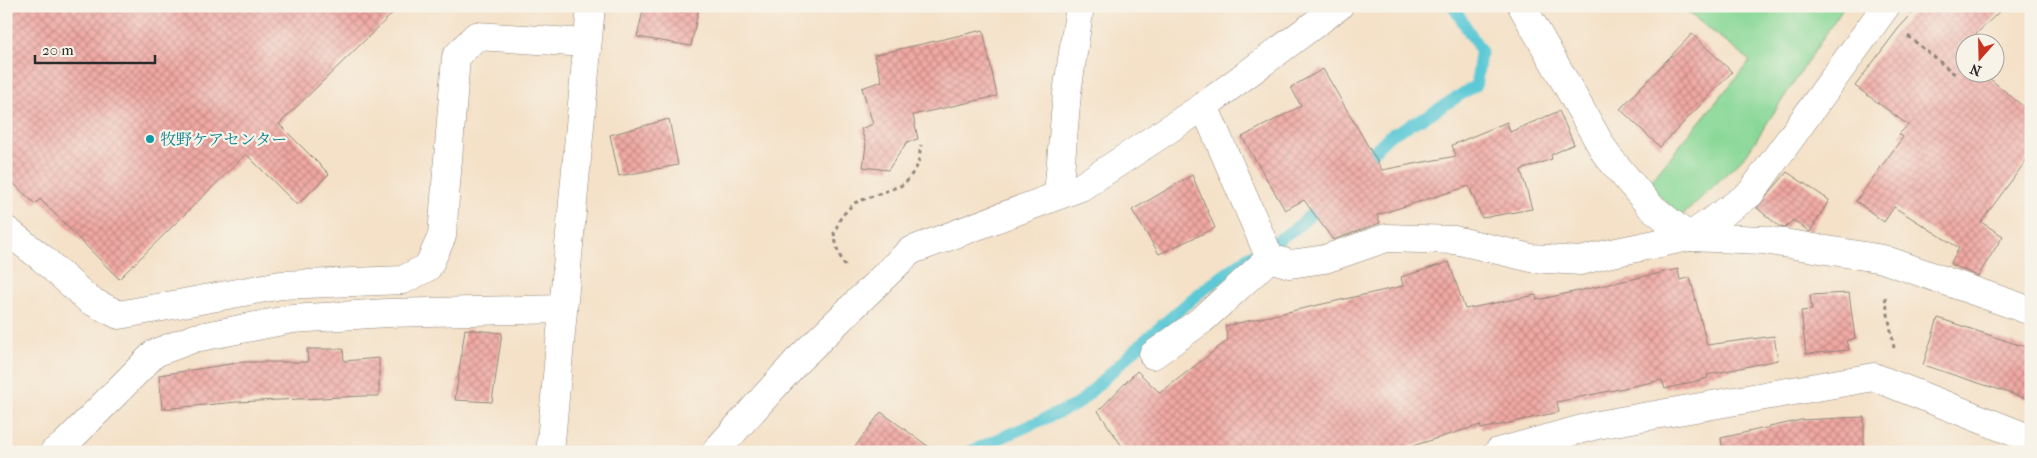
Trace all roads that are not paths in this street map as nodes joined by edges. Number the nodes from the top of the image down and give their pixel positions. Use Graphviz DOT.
graph roads {
  1 [pos="591,6"];
  2 [pos="1080,6"];
  3 [pos="1339,6"];
  4 [pos="1522,6"];
  5 [pos="1884,10"];
  6 [pos="587,43"];
  7 [pos="1204,106"];
  8 [pos="1058,196"];
  9 [pos="6,230"];
  10 [pos="1689,237"];
  11 [pos="1270,258"];
  12 [pos="563,309"];
  13 [pos="2031,311"];
  14 [pos="1153,355"];
  15 [pos="2031,439"];
  16 [pos="54,452"];
  17 [pos="550,452"];
  18 [pos="715,452"];
  19 [pos="1498,452"];
  1 -- 6 [label="street"];
  2 -- 8 [label="street"];
  3 -- 7 [label="street"];
  4 -- 10 [label="street"];
  5 -- 10 [label="street"];
  6 -- 9 [label="street"];
  6 -- 12 [label="street"];
  7 -- 8 [label="street"];
  7 -- 11 [label="street"];
  8 -- 18 [label="street"];
  10 -- 11 [label="street"];
  10 -- 13 [label="street"];
  11 -- 14 [label="street"];
  12 -- 16 [label="street"];
  12 -- 17 [label="street"];
  15 -- 19 [label="street"];
}
